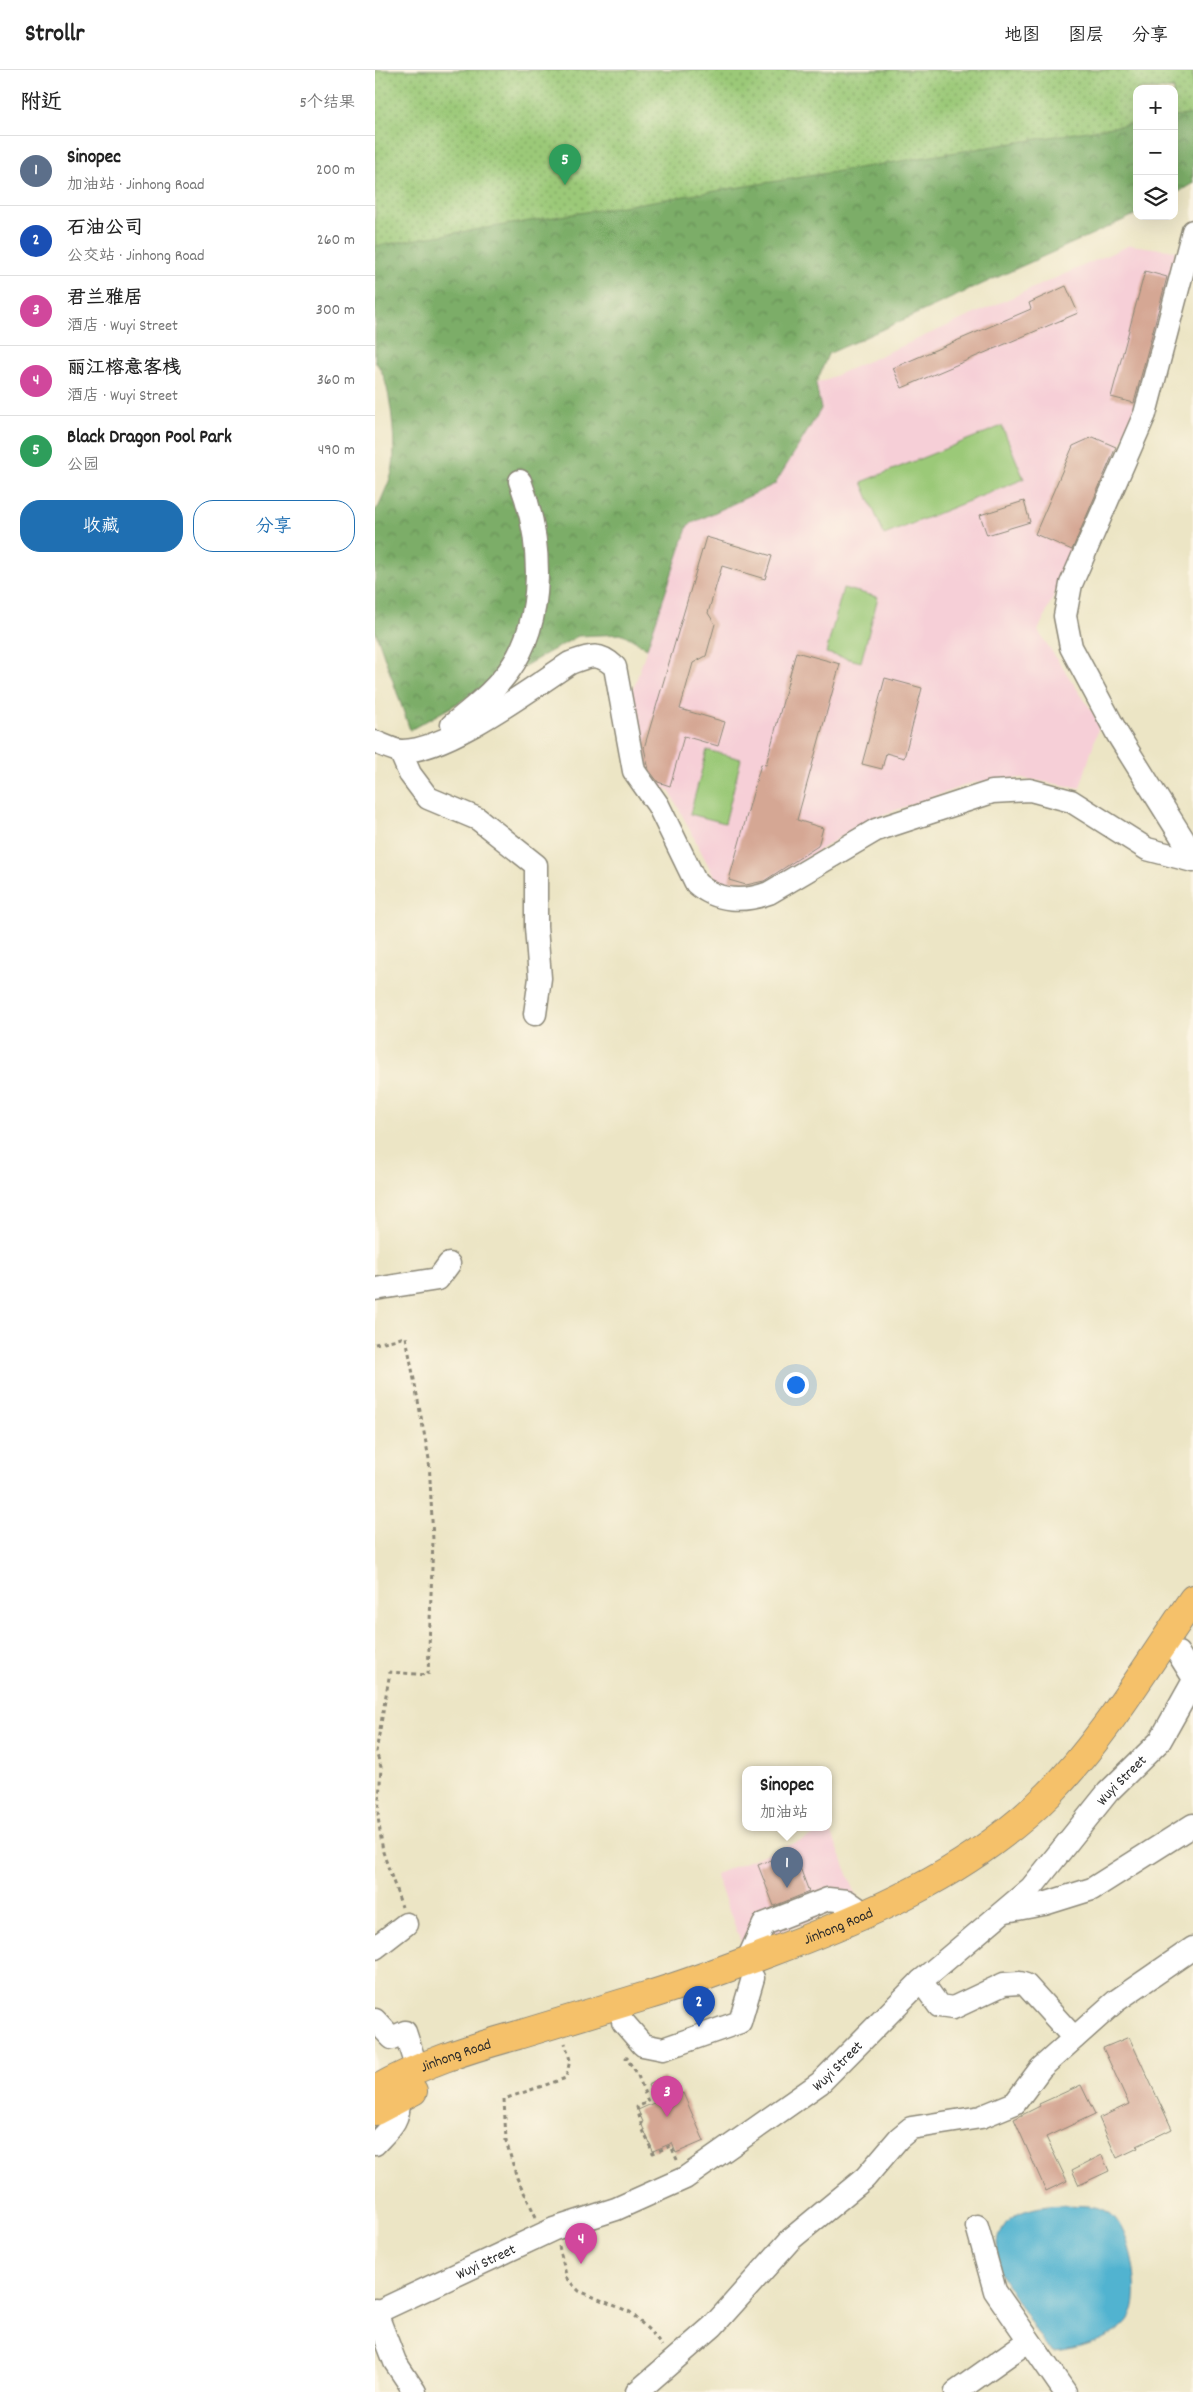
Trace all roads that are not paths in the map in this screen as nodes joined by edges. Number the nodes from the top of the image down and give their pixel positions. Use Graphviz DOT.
graph roads {
  1 [pos="1193,231"];
  2 [pos="520,481"];
  3 [pos="375,742"];
  4 [pos="409,749"];
  5 [pos="1167,854"];
  6 [pos="1193,855"];
  7 [pos="1193,861"];
  8 [pos="1193,879"];
  9 [pos="535,1014"];
  10 [pos="449,1264"];
  11 [pos="375,1289"];
  12 [pos="1193,1599"];
  13 [pos="1186,1643"];
  14 [pos="1193,1677"];
  15 [pos="1193,1682"];
  16 [pos="1193,1825"];
  17 [pos="1005,1911"];
  18 [pos="406,1924"];
  19 [pos="375,1948"];
  20 [pos="1193,1948"];
  21 [pos="750,1969"];
  22 [pos="921,1980"];
  23 [pos="375,2020"];
  24 [pos="623,2022"];
  25 [pos="1074,2038"];
  26 [pos="417,2068"];
  27 [pos="387,2094"];
  28 [pos="375,2111"];
  29 [pos="375,2144"];
  30 [pos="977,2226"];
  31 [pos="375,2312"];
  32 [pos="1028,2341"];
  33 [pos="415,2392"];
  34 [pos="637,2392"];
  35 [pos="956,2392"];
  36 [pos="1065,2392"];
  1 -- 6 [label="street"];
  2 -- 4 [label="street"];
  3 -- 4 [label="street"];
  4 -- 5 [label="street"];
  4 -- 9 [label="street"];
  5 -- 7 [label="street"];
  5 -- 8 [label="street"];
  10 -- 11 [label="street"];
  12 -- 21 [label="main road, Jinhong Road"];
  13 -- 14 [label="street"];
  13 -- 21 [label="main road, Jinhong Road"];
  15 -- 17 [label="street, Wuyi Street"];
  16 -- 17 [label="street"];
  17 -- 22 [label="street, Wuyi Street"];
  18 -- 19 [label="street"];
  20 -- 25 [label="street"];
  21 -- 24 [label="main road, Jinhong Road"];
  21 -- 24 [label="street"];
  21 -- 26 [label="main road, Jinhong Road"];
  22 -- 25 [label="street"];
  22 -- 31 [label="street, Wuyi Street"];
  23 -- 26 [label="street"];
  24 -- 27 [label="main road, Jinhong Road"];
  25 -- 34 [label="street"];
  26 -- 27 [label="main road, Jinhong Road"];
  27 -- 28 [label="main road, Jinhong Road"];
  27 -- 29 [label="street"];
  30 -- 32 [label="street"];
  31 -- 33 [label="street"];
  32 -- 35 [label="street"];
  32 -- 36 [label="street"];
}
